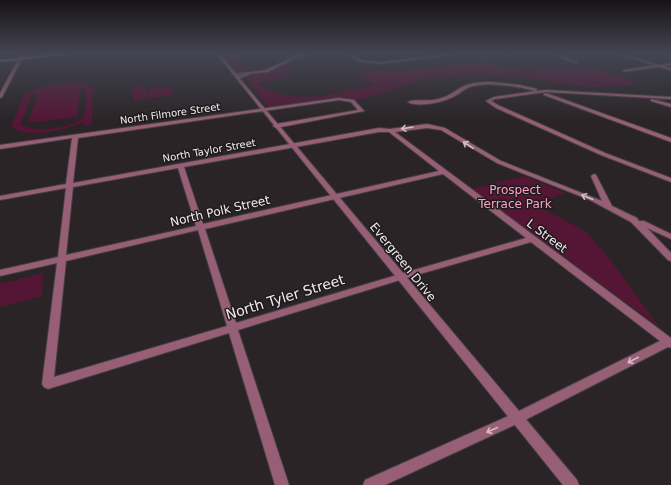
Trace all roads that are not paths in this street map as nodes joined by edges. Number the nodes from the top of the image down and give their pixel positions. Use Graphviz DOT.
graph roads {
  1 [pos="236,76"];
  2 [pos="242,76"];
  3 [pos="3,78"];
  4 [pos="10,78"];
  5 [pos="238,79"];
  6 [pos="2,89"];
  7 [pos="539,91"];
  8 [pos="0,97"];
  9 [pos="649,97"];
  10 [pos="671,98"];
  11 [pos="410,102"];
  12 [pos="671,106"];
  13 [pos="262,109"];
  14 [pos="276,126"];
  15 [pos="390,131"];
  16 [pos="75,136"];
  17 [pos="671,140"];
  18 [pos="292,145"];
  19 [pos="0,147"];
  20 [pos="181,166"];
  21 [pos="444,172"];
  22 [pos="594,176"];
  23 [pos="671,180"];
  24 [pos="70,186"];
  25 [pos="335,197"];
  26 [pos="0,198"];
  27 [pos="608,206"];
  28 [pos="634,220"];
  29 [pos="200,228"];
  30 [pos="671,237"];
  31 [pos="532,239"];
  32 [pos="671,258"];
  33 [pos="61,259"];
  34 [pos="0,273"];
  35 [pos="400,276"];
  36 [pos="232,328"];
  37 [pos="669,343"];
  38 [pos="517,418"];
  39 [pos="282,485"];
  40 [pos="370,485"];
  41 [pos="572,485"];
  1 -- 5 [label="street, Evergreen Drive"];
  2 -- 5 [label="street"];
  3 -- 4 [label="street"];
  4 -- 6 [label="street"];
  5 -- 13 [label="street, Evergreen Drive"];
  6 -- 8 [label="street"];
  7 -- 9 [label="street"];
  7 -- 11 [label="street"];
  7 -- 17 [label="street"];
  7 -- 23 [label="street"];
  9 -- 10 [label="street"];
  9 -- 12 [label="street"];
  13 -- 14 [label="street, Evergreen Drive"];
  13 -- 14 [label="street, North Filmore Street"];
  13 -- 16 [label="street, North Filmore Street"];
  14 -- 18 [label="street, Evergreen Drive"];
  15 -- 18 [label="street, North Taylor Street"];
  15 -- 21 [label="street, L Street"];
  27 -- 15 [label="street, North Taylor Street, one-way"];
  16 -- 19 [label="street, North Filmore Street"];
  16 -- 24 [label="street"];
  18 -- 20 [label="street, North Taylor Street"];
  18 -- 25 [label="street, Evergreen Drive"];
  20 -- 24 [label="street, North Taylor Street"];
  20 -- 29 [label="street"];
  21 -- 25 [label="street, North Polk Street"];
  21 -- 31 [label="street, L Street"];
  22 -- 27 [label="street"];
  24 -- 26 [label="street, North Taylor Street"];
  24 -- 33 [label="street"];
  25 -- 29 [label="street, North Polk Street"];
  25 -- 35 [label="street, Evergreen Drive"];
  27 -- 28 [label="street, North Taylor Street"];
  28 -- 30 [label="street"];
  28 -- 32 [label="street"];
  29 -- 33 [label="street, North Polk Street"];
  29 -- 36 [label="street"];
  31 -- 35 [label="street, North Tyler Street"];
  31 -- 37 [label="street, L Street"];
  33 -- 34 [label="street, North Polk Street"];
  33 -- 36 [label="street, North Tyler Street"];
  35 -- 36 [label="street, North Tyler Street"];
  35 -- 38 [label="street, Evergreen Drive"];
  36 -- 39 [label="street"];
  37 -- 38 [label="street, one-way"];
  38 -- 40 [label="street, one-way"];
  38 -- 41 [label="street, Evergreen Drive"];
}
